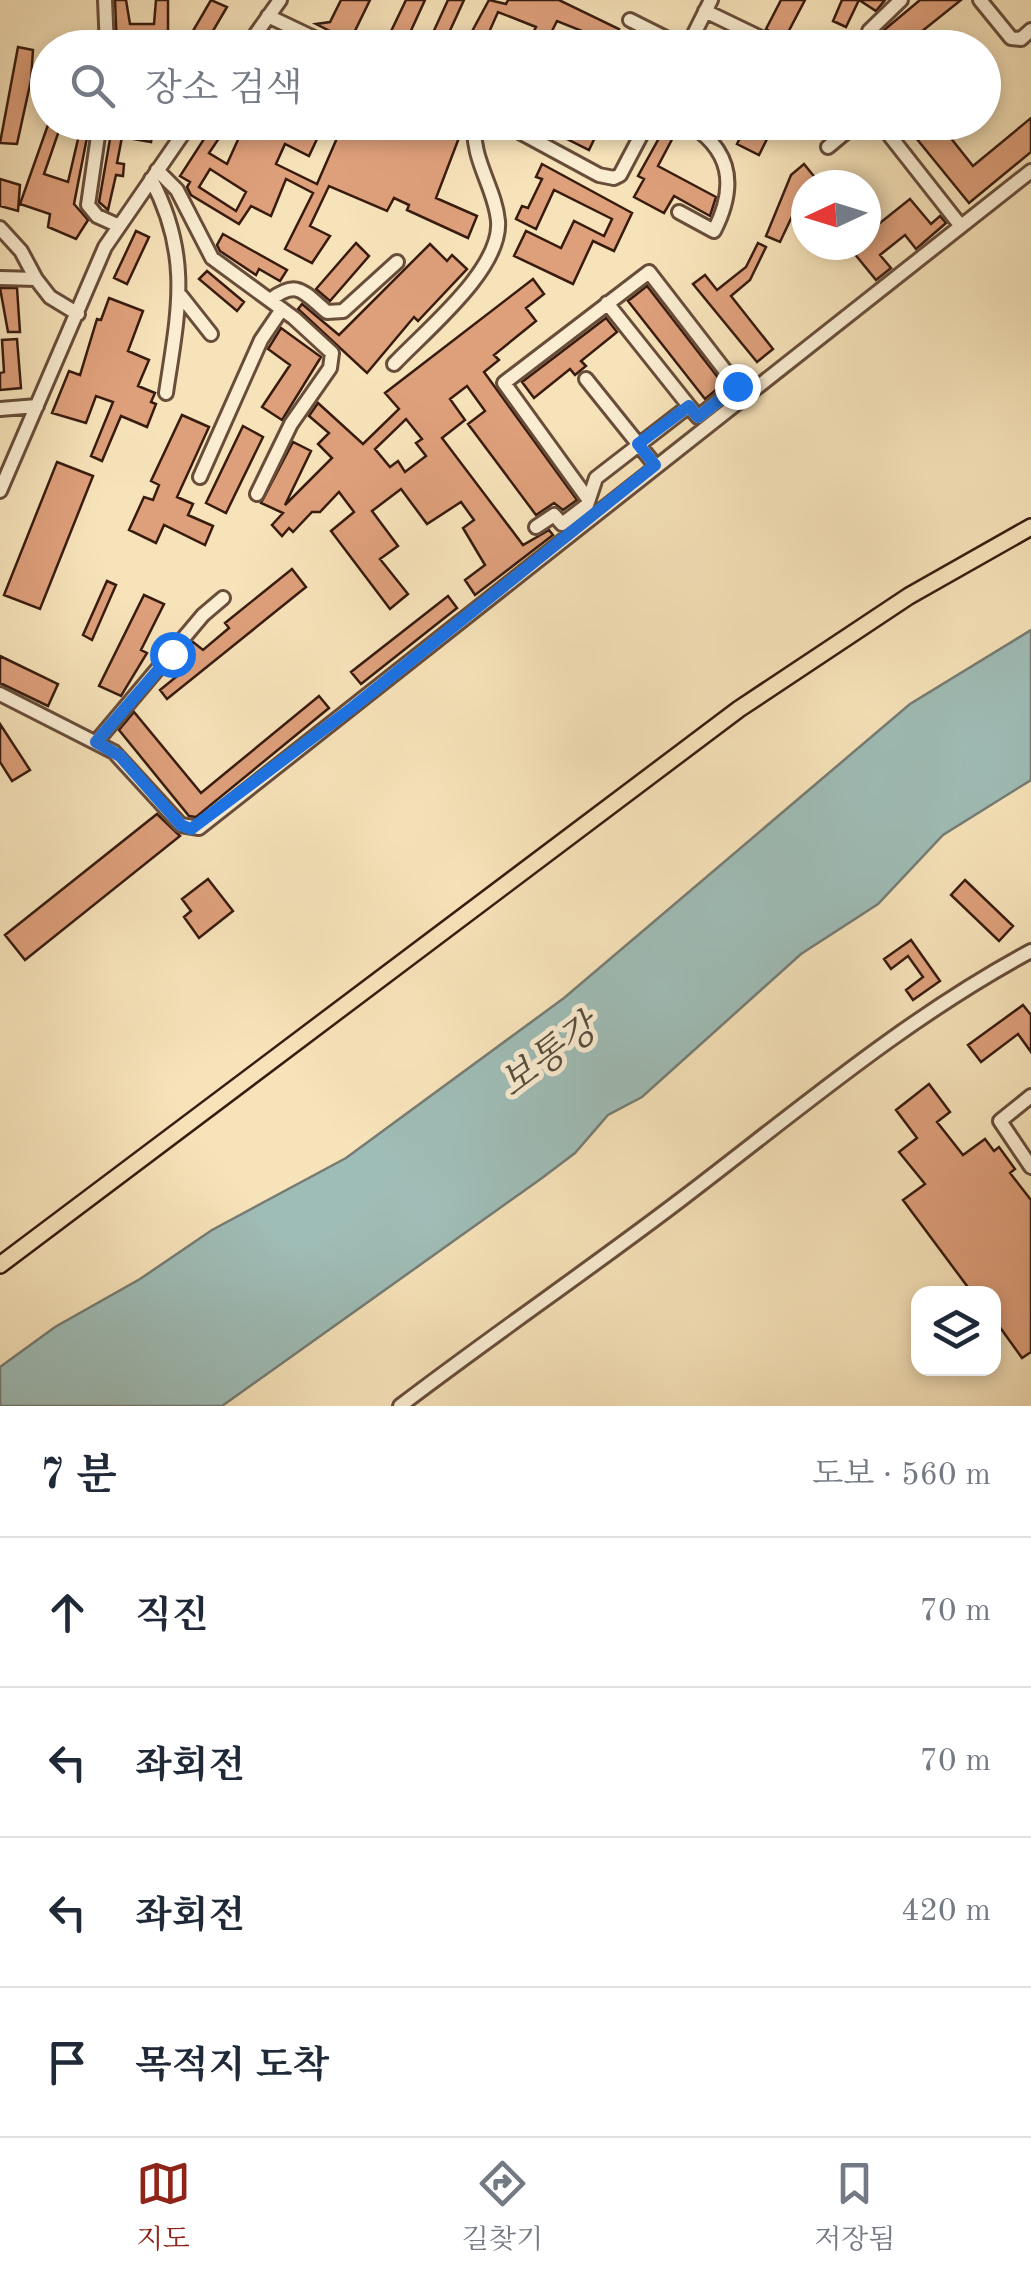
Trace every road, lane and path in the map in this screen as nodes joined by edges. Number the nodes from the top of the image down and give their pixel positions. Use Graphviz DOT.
graph roads {
  1 [pos="105,0"];
  2 [pos="280,0"];
  3 [pos="901,0"];
  4 [pos="980,0"];
  5 [pos="708,6"];
  6 [pos="268,16"];
  7 [pos="630,20"];
  8 [pos="106,30"];
  9 [pos="258,30"];
  10 [pos="298,30"];
  11 [pos="650,30"];
  12 [pos="696,30"];
  13 [pos="748,30"];
  14 [pos="870,30"];
  15 [pos="1031,30"];
  16 [pos="97,140"];
  17 [pos="179,140"];
  18 [pos="474,140"];
  19 [pos="534,140"];
  20 [pos="639,140"];
  21 [pos="710,140"];
  22 [pos="836,140"];
  23 [pos="893,140"];
  24 [pos="828,147"];
  25 [pos="1031,172"];
  26 [pos="154,174"];
  27 [pos="678,212"];
  28 [pos="118,226"];
  29 [pos="960,226"];
  30 [pos="0,228"];
  31 [pos="397,262"];
  32 [pos="0,278"];
  33 [pos="36,279"];
  34 [pos="181,296"];
  35 [pos="270,300"];
  36 [pos="606,303"];
  37 [pos="282,309"];
  38 [pos="78,314"];
  39 [pos="211,334"];
  40 [pos="394,364"];
  41 [pos="586,379"];
  42 [pos="166,394"];
  43 [pos="37,406"];
  44 [pos="689,406"];
  45 [pos="0,409"];
  46 [pos="638,444"];
  47 [pos="655,465"];
  48 [pos="200,477"];
  49 [pos="0,491"];
  50 [pos="257,494"];
  51 [pos="588,499"];
  52 [pos="536,526"];
  53 [pos="1031,527"];
  54 [pos="223,598"];
  55 [pos="0,694"];
  56 [pos="96,742"];
  57 [pos="1031,951"];
  58 [pos="1031,1096"];
  59 [pos="1031,1166"];
  60 [pos="0,1265"];
  61 [pos="400,1406"];
  1 -- 8 [label="street"];
  2 -- 6 [label="street"];
  3 -- 14 [label="street"];
  4 -- 15 [label="street"];
  5 -- 12 [label="street"];
  5 -- 13 [label="street"];
  6 -- 9 [label="street"];
  6 -- 10 [label="street"];
  7 -- 11 [label="street"];
  16 -- 28 [label="street"];
  17 -- 26 [label="street"];
  18 -- 40 [label="street"];
  19 -- 20 [label="street"];
  21 -- 27 [label="street"];
  22 -- 24 [label="street"];
  23 -- 29 [label="street"];
  25 -- 29 [label="street"];
  26 -- 28 [label="street"];
  26 -- 34 [label="street"];
  26 -- 35 [label="street"];
  28 -- 38 [label="street"];
  29 -- 47 [label="street"];
  30 -- 33 [label="street"];
  31 -- 35 [label="street"];
  32 -- 33 [label="street"];
  33 -- 38 [label="street"];
  34 -- 39 [label="street"];
  34 -- 42 [label="street"];
  35 -- 37 [label="street"];
  36 -- 44 [label="street"];
  36 -- 44 [label="street"];
  36 -- 51 [label="street"];
  37 -- 48 [label="street"];
  37 -- 50 [label="street"];
  38 -- 43 [label="street"];
  41 -- 46 [label="street"];
  43 -- 45 [label="street"];
  43 -- 49 [label="street"];
  44 -- 46 [label="street"];
  46 -- 47 [label="street"];
  46 -- 51 [label="street"];
  47 -- 56 [label="street"];
  51 -- 52 [label="street"];
  53 -- 60 [label="main road"];
  54 -- 56 [label="street"];
  55 -- 56 [label="street"];
  57 -- 61 [label="street"];
  58 -- 59 [label="street"];
}
